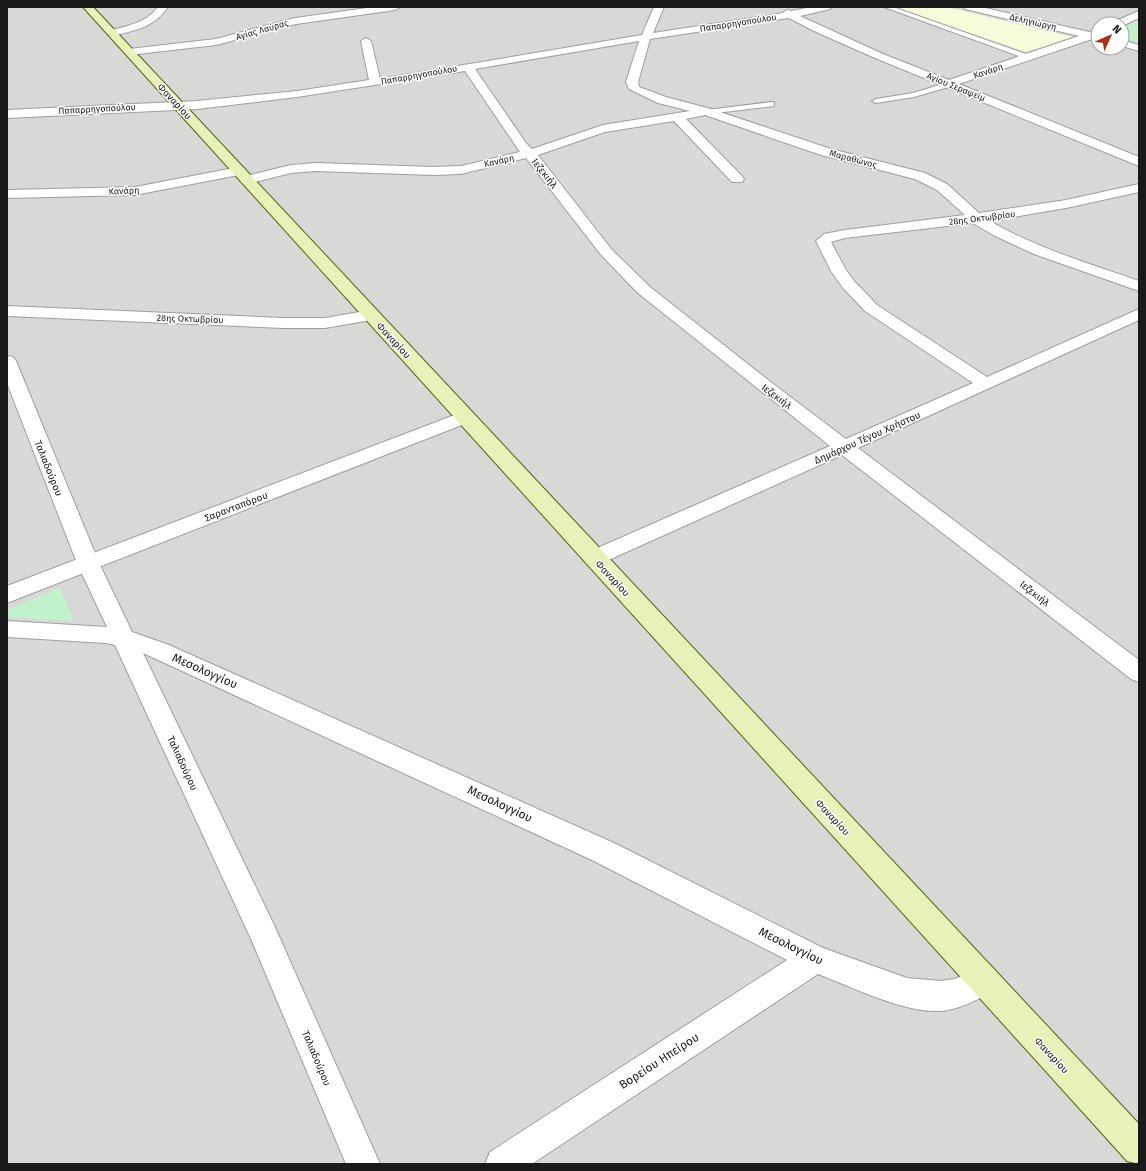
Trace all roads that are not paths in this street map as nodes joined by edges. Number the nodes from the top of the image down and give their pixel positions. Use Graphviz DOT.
graph roads {
  1 [pos="88,7"];
  2 [pos="163,7"];
  3 [pos="395,7"];
  4 [pos="659,7"];
  5 [pos="776,7"];
  6 [pos="827,7"];
  7 [pos="887,7"];
  8 [pos="968,7"];
  9 [pos="790,14"];
  10 [pos="112,33"];
  11 [pos="1090,35"];
  12 [pos="646,37"];
  13 [pos="1090,38"];
  14 [pos="366,41"];
  15 [pos="130,52"];
  16 [pos="1030,57"];
  17 [pos="468,67"];
  18 [pos="375,83"];
  19 [pos="949,84"];
  20 [pos="876,102"];
  21 [pos="771,104"];
  22 [pos="179,106"];
  23 [pos="707,112"];
  24 [pos="7,114"];
  25 [pos="677,117"];
  26 [pos="530,154"];
  27 [pos="1139,162"];
  28 [pos="243,175"];
  29 [pos="737,179"];
  30 [pos="1139,188"];
  31 [pos="7,194"];
  32 [pos="977,219"];
  33 [pos="1139,286"];
  34 [pos="12,311"];
  35 [pos="1139,314"];
  36 [pos="371,315"];
  37 [pos="7,325"];
  38 [pos="7,361"];
  39 [pos="986,384"];
  40 [pos="465,417"];
  41 [pos="845,447"];
  42 [pos="594,558"];
  43 [pos="88,563"];
  44 [pos="7,594"];
  45 [pos="7,629"];
  46 [pos="123,638"];
  47 [pos="1139,673"];
  48 [pos="815,958"];
  49 [pos="984,981"];
  50 [pos="1139,1149"];
  51 [pos="363,1164"];
  52 [pos="502,1164"];
  1 -- 10 [label="main road, Φαναρίου"];
  2 -- 10 [label="street"];
  3 -- 15 [label="street, Αγίας Λαύρας"];
  4 -- 12 [label="street, Μαραθώνος"];
  5 -- 9 [label="street, Αγίου Σεραφείμ"];
  6 -- 9 [label="street, Παπαρρηγοπούλου"];
  7 -- 16 [label="lane"];
  8 -- 11 [label="street, Δεληγιώργη"];
  9 -- 12 [label="street, Παπαρρηγοπούλου"];
  9 -- 19 [label="street, Αγίου Σεραφείμ"];
  10 -- 15 [label="main road, Φαναρίου"];
  12 -- 17 [label="street, Παπαρρηγοπούλου"];
  12 -- 23 [label="street, Μαραθώνος"];
  13 -- 16 [label="street, Κανάρη"];
  14 -- 18 [label="street"];
  15 -- 22 [label="main road, Φαναρίου"];
  16 -- 19 [label="street, Κανάρη"];
  17 -- 18 [label="street, Παπαρρηγοπούλου"];
  17 -- 26 [label="street, Ιεζεκιήλ"];
  18 -- 22 [label="street, Παπαρρηγοπούλου"];
  19 -- 20 [label="lane, Κανάρη"];
  19 -- 27 [label="street, Αγίου Σεραφείμ"];
  21 -- 23 [label="lane, Κανάρη"];
  22 -- 24 [label="street, Παπαρρηγοπούλου"];
  22 -- 28 [label="main road, Φαναρίου"];
  23 -- 25 [label="street, Κανάρη"];
  23 -- 32 [label="street, Μαραθώνος"];
  25 -- 26 [label="street, Κανάρη"];
  25 -- 29 [label="street"];
  26 -- 28 [label="street, Κανάρη"];
  26 -- 41 [label="street, Ιεζεκιήλ"];
  28 -- 31 [label="street, Κανάρη"];
  28 -- 36 [label="main road, Φαναρίου"];
  30 -- 32 [label="street, 28ης Οκτωβρίου"];
  32 -- 33 [label="street, Μαραθώνος"];
  32 -- 39 [label="street, 28ης Οκτωβρίου"];
  34 -- 36 [label="street, 28ης Οκτωβρίου"];
  34 -- 37 [label="street"];
  35 -- 39 [label="street, Δημάρχου Τέγου Χρήστου"];
  36 -- 40 [label="main road, Φαναρίου"];
  38 -- 43 [label="street, Ταλιαδούρου"];
  39 -- 41 [label="street, Δημάρχου Τέγου Χρήστου"];
  40 -- 42 [label="main road, Φαναρίου"];
  40 -- 43 [label="street, Σαρανταπόρου"];
  41 -- 42 [label="street, Δημάρχου Τέγου Χρήστου"];
  41 -- 47 [label="street, Ιεζεκιήλ"];
  42 -- 49 [label="main road, Φαναρίου"];
  43 -- 44 [label="street, Σαρανταπόρου"];
  43 -- 46 [label="street, Ταλιαδούρου"];
  45 -- 46 [label="street, Μεσολογγίου"];
  46 -- 48 [label="street, Μεσολογγίου"];
  46 -- 51 [label="street, Ταλιαδούρου"];
  48 -- 49 [label="street, Μεσολογγίου"];
  48 -- 52 [label="street, Βορείου Ηπείρου"];
  49 -- 50 [label="main road, Φαναρίου"];
}
